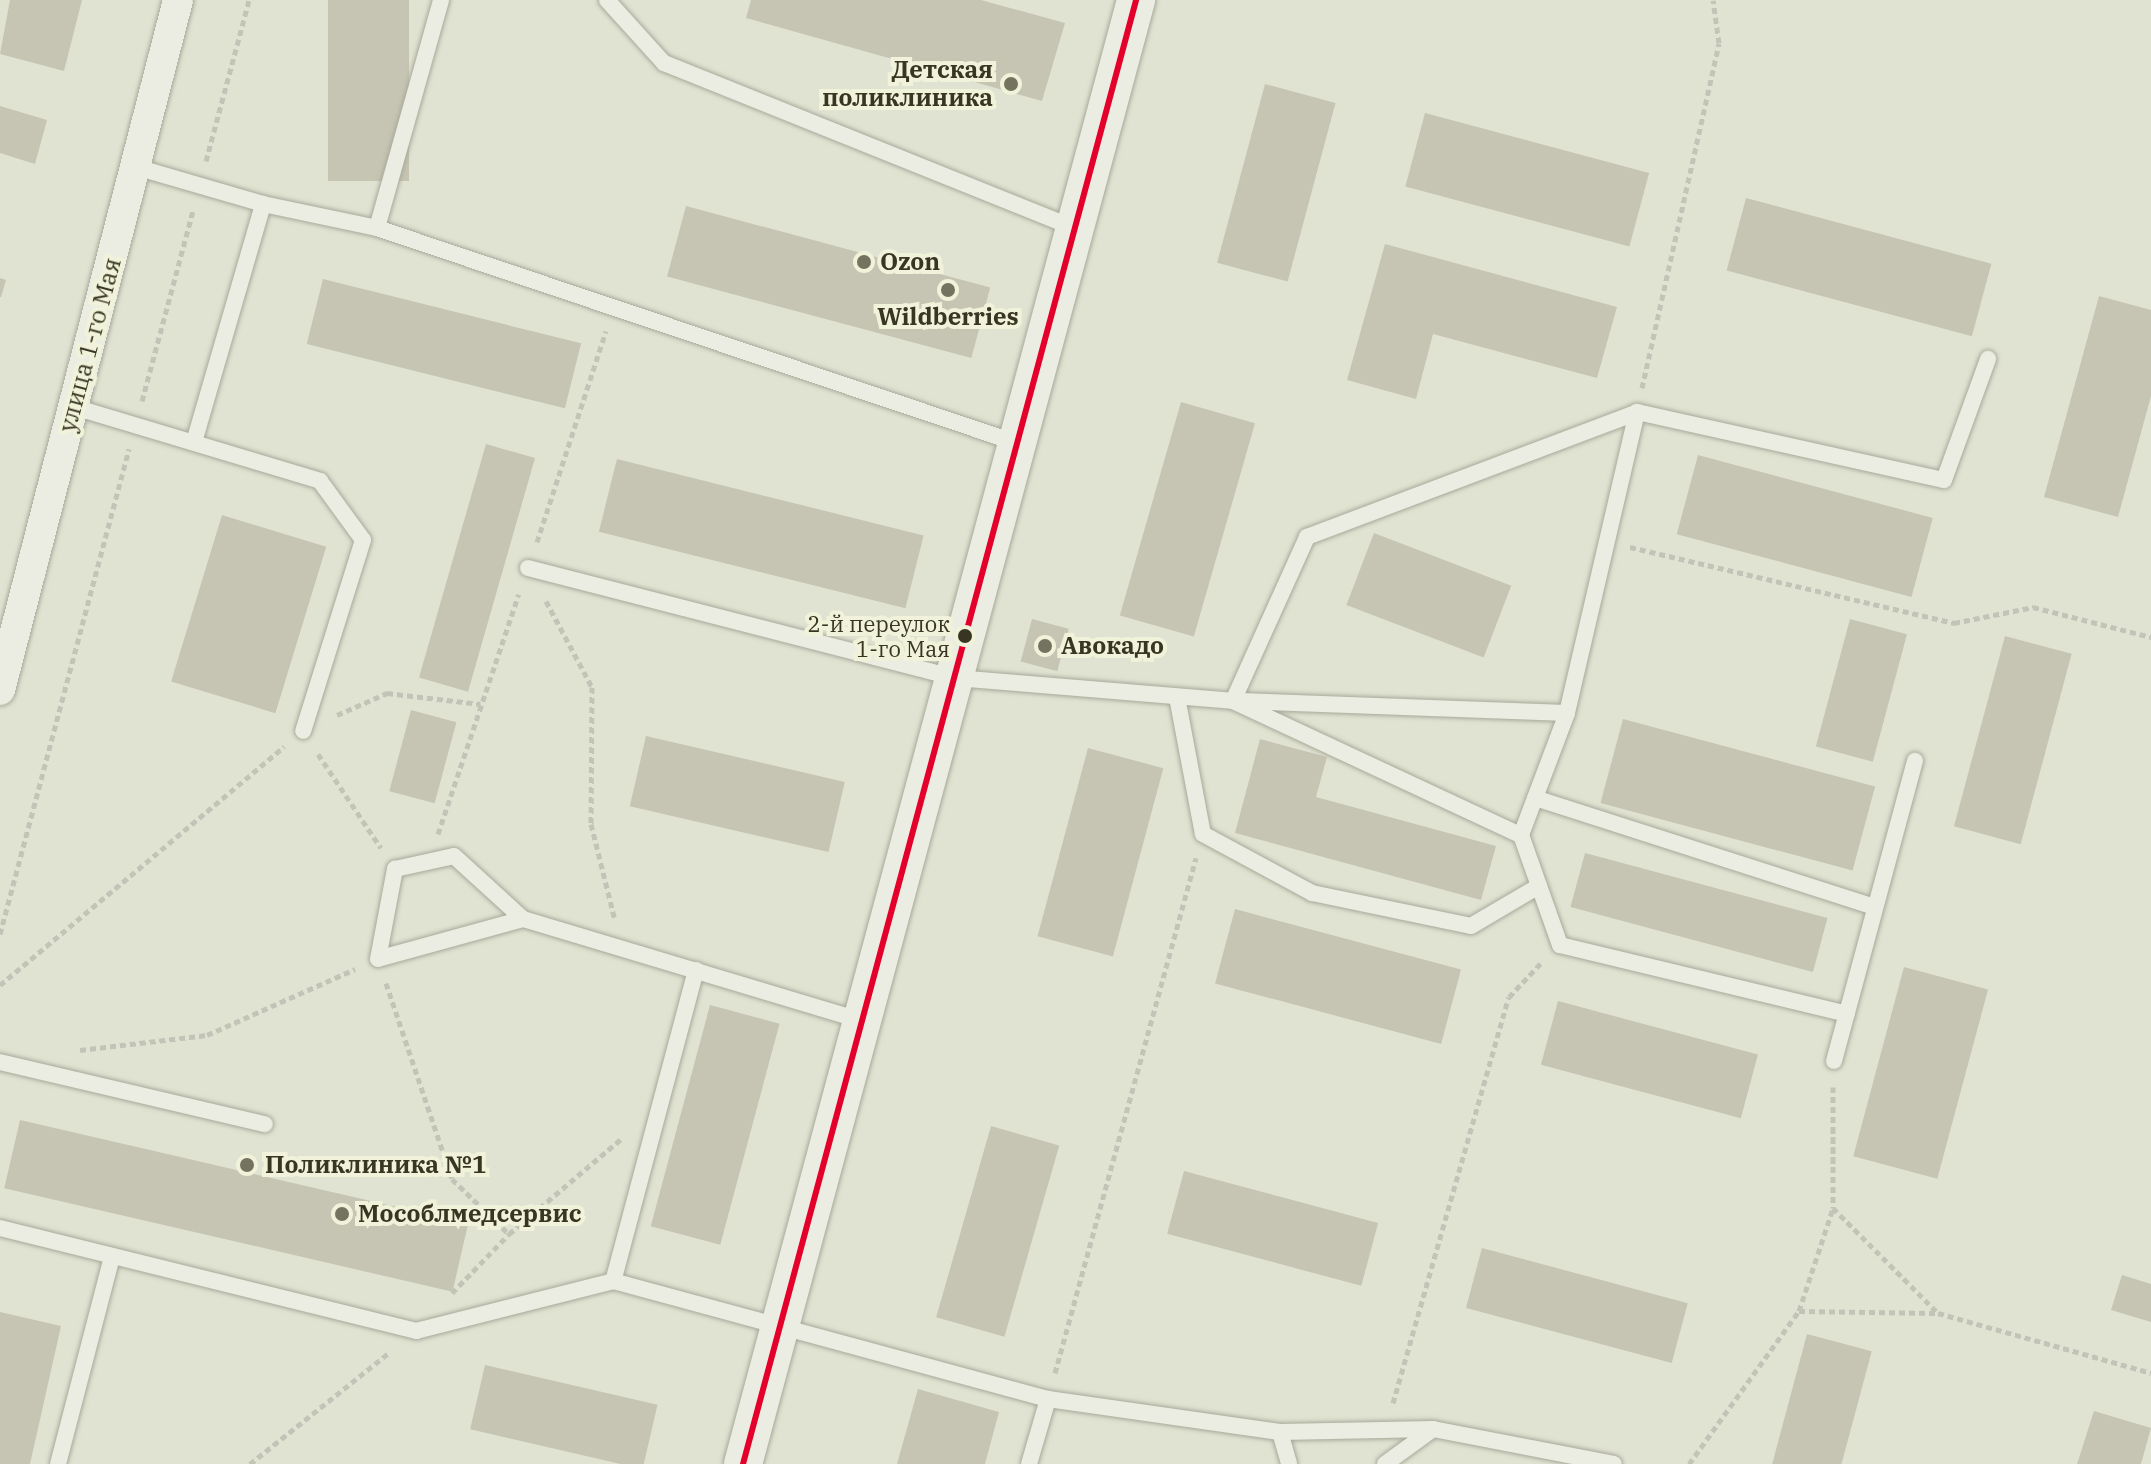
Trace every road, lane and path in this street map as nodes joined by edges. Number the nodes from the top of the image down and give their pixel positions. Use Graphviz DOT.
graph roads {
  1 [pos="178,0"];
  2 [pos="249,0"];
  3 [pos="441,0"];
  4 [pos="607,0"];
  5 [pos="1136,0"];
  6 [pos="1713,0"];
  7 [pos="136,167"];
  8 [pos="199,185"];
  9 [pos="263,204"];
  10 [pos="377,228"];
  11 [pos="1076,228"];
  12 [pos="1988,359"];
  13 [pos="74,407"];
  14 [pos="1637,412"];
  15 [pos="136,425"];
  16 [pos="194,442"];
  17 [pos="1017,443"];
  18 [pos="1606,542"];
  19 [pos="528,568"];
  20 [pos="2151,637"];
  21 [pos="955,678"];
  22 [pos="0,690"];
  23 [pos="1177,697"];
  24 [pos="1233,701"];
  25 [pos="480,704"];
  26 [pos="1567,713"];
  27 [pos="303,731"];
  28 [pos="1915,761"];
  29 [pos="1535,798"];
  30 [pos="1203,834"];
  31 [pos="1521,835"];
  32 [pos="395,869"];
  33 [pos="1539,886"];
  34 [pos="1875,907"];
  35 [pos="523,919"];
  36 [pos="0,934"];
  37 [pos="1560,945"];
  38 [pos="622,949"];
  39 [pos="378,959"];
  40 [pos="696,970"];
  41 [pos="0,985"];
  42 [pos="1847,1014"];
  43 [pos="863,1021"];
  44 [pos="74,1051"];
  45 [pos="1834,1061"];
  46 [pos="0,1062"];
  47 [pos="660,1106"];
  48 [pos="265,1124"];
  49 [pos="1833,1208"];
  50 [pos="0,1228"];
  51 [pos="509,1234"];
  52 [pos="112,1256"];
  53 [pos="613,1281"];
  54 [pos="1799,1311"];
  55 [pos="1938,1313"];
  56 [pos="782,1326"];
  57 [pos="416,1331"];
  58 [pos="2151,1373"];
  59 [pos="1048,1399"];
  60 [pos="1433,1429"];
  61 [pos="1385,1430"];
  62 [pos="1280,1432"];
  63 [pos="58,1464"];
  64 [pos="250,1464"];
  65 [pos="743,1464"];
  66 [pos="1029,1464"];
  67 [pos="1289,1464"];
  68 [pos="1385,1464"];
  69 [pos="1614,1464"];
  70 [pos="1689,1464"];
  1 -- 7 [label="street, улица 1-го Мая"];
  2 -- 8 [label="path"];
  3 -- 10 [label="lane"];
  4 -- 11 [label="lane"];
  5 -- 11 [label="street"];
  6 -- 14 [label="path"];
  7 -- 8 [label="lane"];
  7 -- 13 [label="street, улица 1-го Мая"];
  8 -- 9 [label="lane"];
  8 -- 15 [label="path"];
  9 -- 10 [label="lane"];
  9 -- 16 [label="lane"];
  10 -- 17 [label="lane"];
  11 -- 17 [label="street"];
  12 -- 14 [label="lane"];
  13 -- 15 [label="lane"];
  13 -- 22 [label="street, улица 1-го Мая"];
  14 -- 18 [label="lane"];
  14 -- 24 [label="lane"];
  15 -- 16 [label="lane"];
  15 -- 36 [label="path"];
  16 -- 27 [label="lane"];
  17 -- 21 [label="street"];
  18 -- 20 [label="path"];
  18 -- 26 [label="lane"];
  19 -- 21 [label="lane"];
  19 -- 38 [label="path"];
  21 -- 23 [label="lane"];
  21 -- 43 [label="street"];
  23 -- 24 [label="lane"];
  23 -- 30 [label="lane"];
  24 -- 26 [label="lane"];
  24 -- 31 [label="lane"];
  25 -- 27 [label="path"];
  26 -- 29 [label="lane"];
  27 -- 32 [label="path"];
  27 -- 41 [label="path"];
  28 -- 34 [label="lane"];
  29 -- 31 [label="lane"];
  29 -- 34 [label="lane"];
  30 -- 33 [label="lane"];
  30 -- 59 [label="path"];
  31 -- 33 [label="lane"];
  32 -- 35 [label="lane"];
  32 -- 39 [label="lane"];
  33 -- 37 [label="lane"];
  34 -- 42 [label="lane"];
  35 -- 38 [label="lane"];
  35 -- 39 [label="lane"];
  37 -- 42 [label="lane"];
  37 -- 61 [label="path"];
  38 -- 40 [label="lane"];
  39 -- 44 [label="path"];
  39 -- 51 [label="path"];
  40 -- 43 [label="lane"];
  40 -- 47 [label="lane"];
  42 -- 45 [label="lane"];
  43 -- 56 [label="street"];
  45 -- 49 [label="path"];
  46 -- 48 [label="lane"];
  47 -- 51 [label="path"];
  47 -- 53 [label="lane"];
  49 -- 54 [label="path"];
  49 -- 55 [label="path"];
  50 -- 52 [label="lane"];
  51 -- 57 [label="path"];
  52 -- 57 [label="lane"];
  52 -- 63 [label="lane"];
  53 -- 56 [label="lane"];
  53 -- 57 [label="lane"];
  54 -- 55 [label="path"];
  54 -- 70 [label="path"];
  55 -- 58 [label="path"];
  56 -- 59 [label="lane"];
  56 -- 65 [label="street"];
  57 -- 64 [label="path"];
  59 -- 62 [label="lane"];
  59 -- 66 [label="lane"];
  60 -- 61 [label="lane"];
  60 -- 68 [label="lane"];
  60 -- 69 [label="lane"];
  61 -- 62 [label="lane"];
  62 -- 67 [label="lane"];
}
